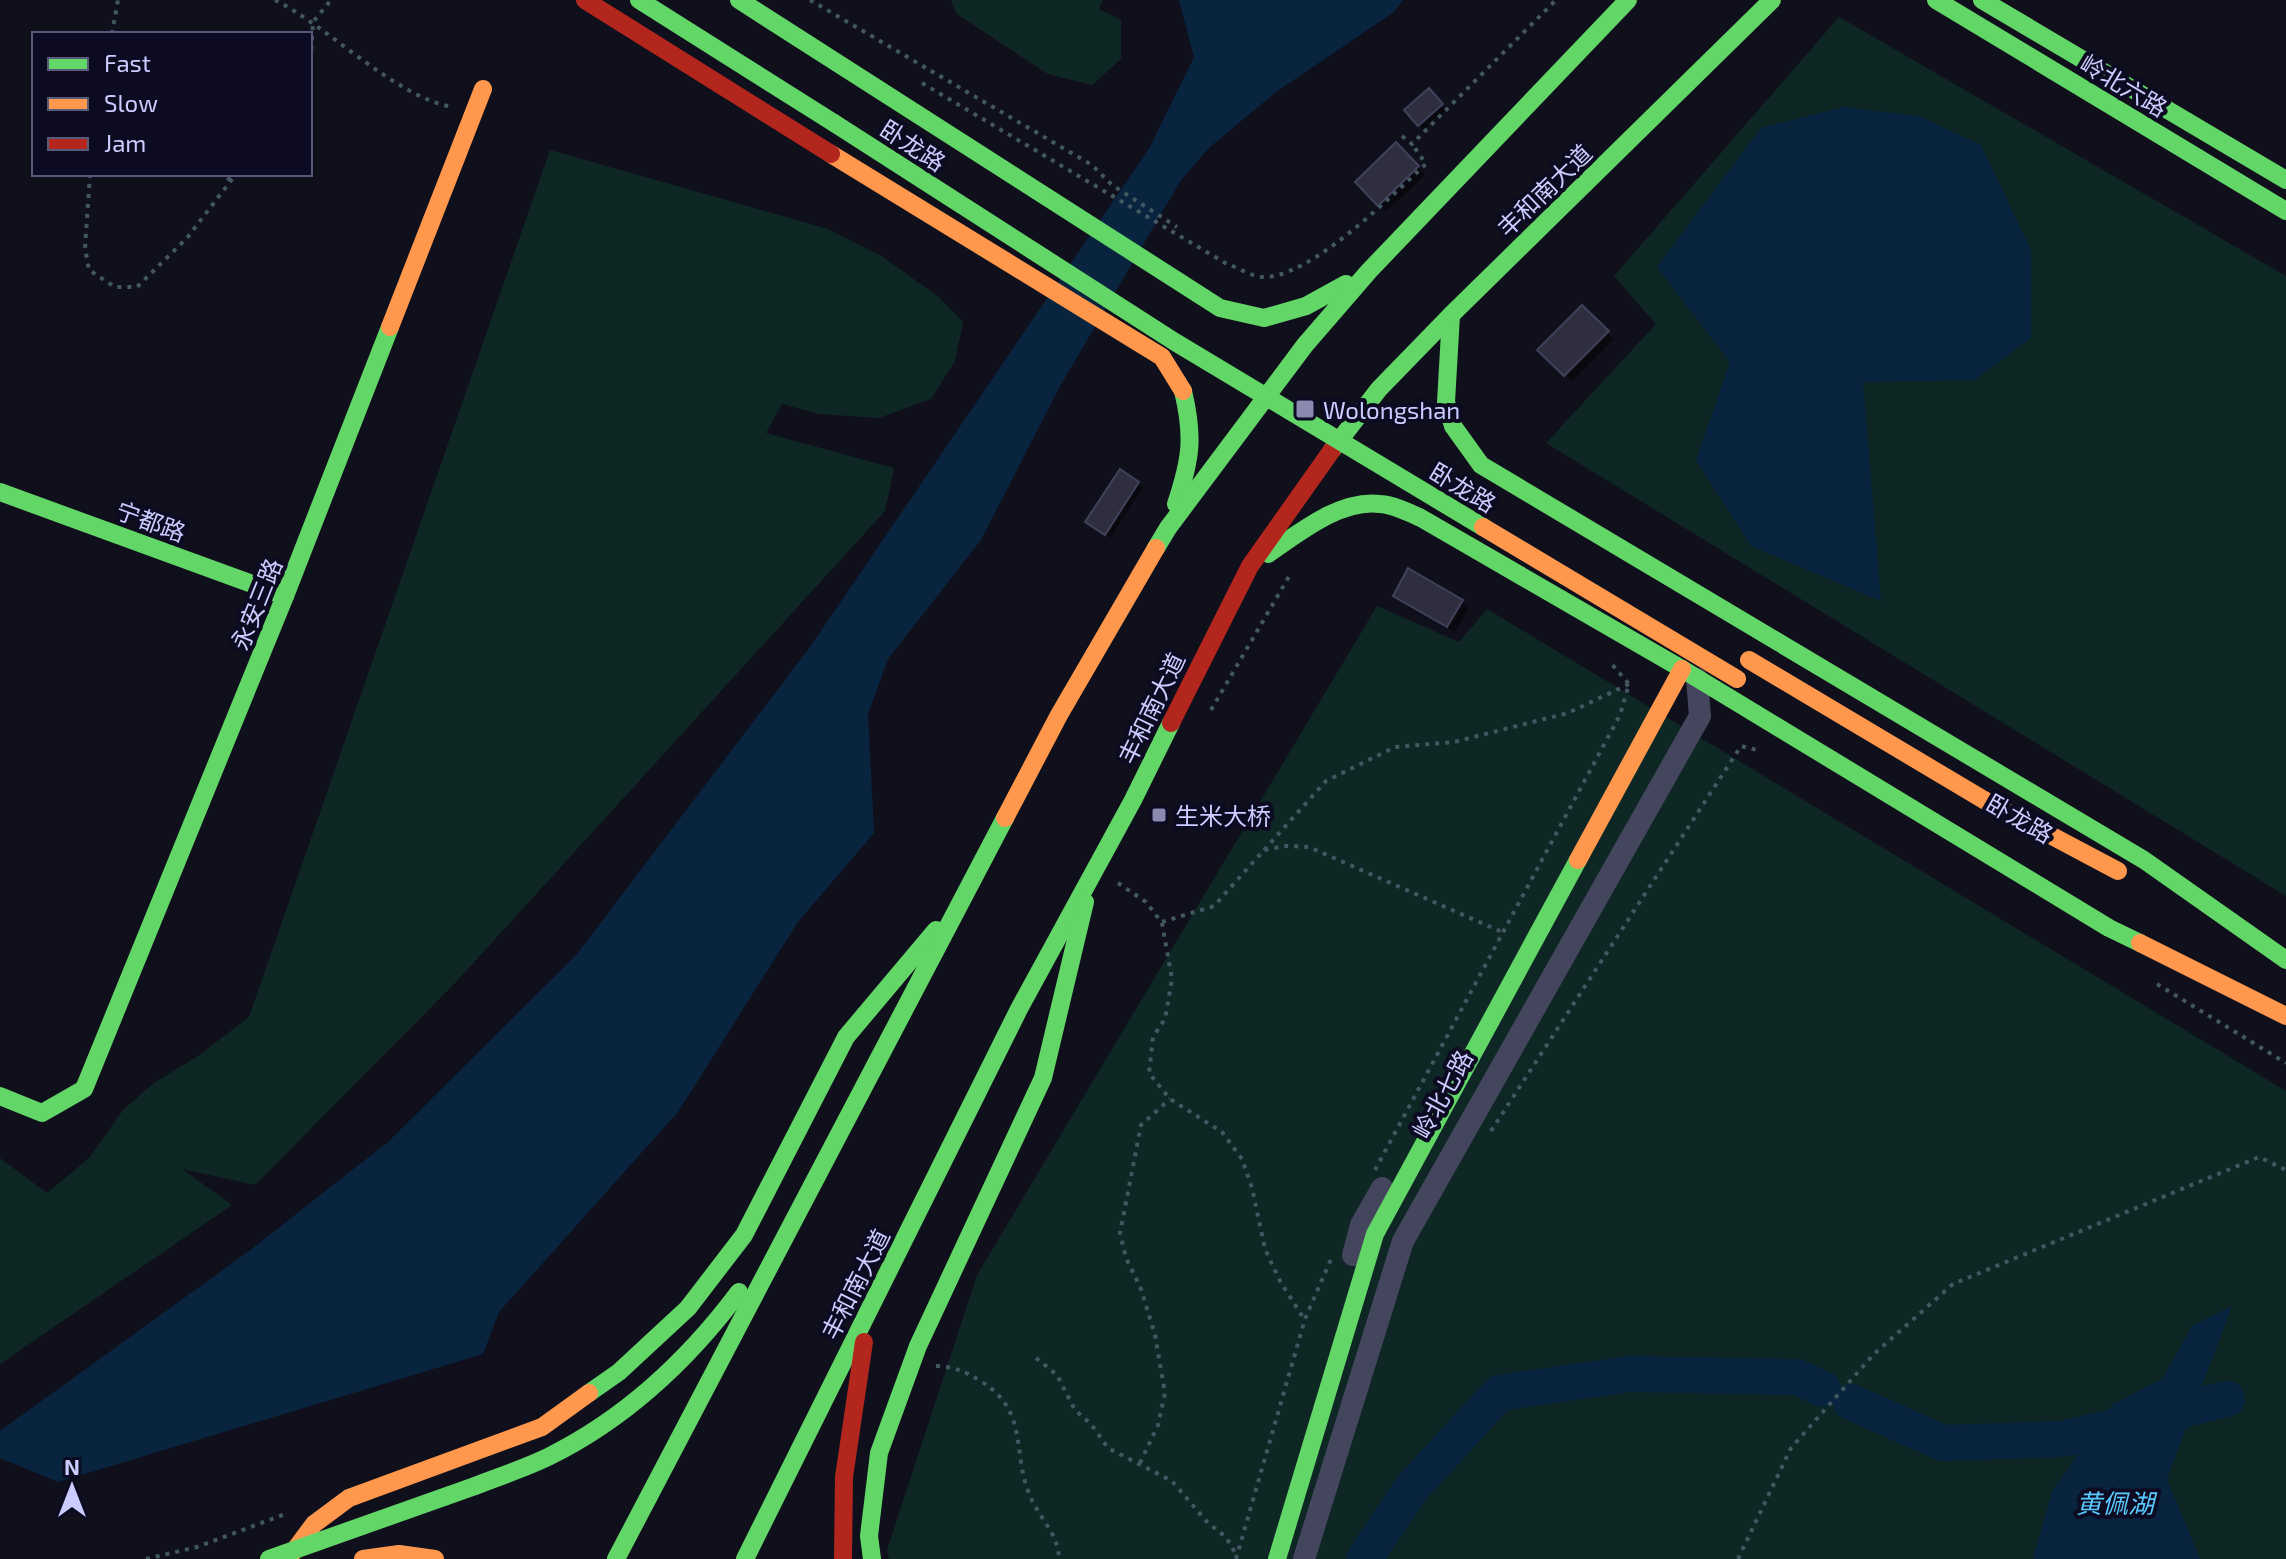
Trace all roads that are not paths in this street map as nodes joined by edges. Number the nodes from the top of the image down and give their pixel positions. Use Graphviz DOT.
graph roads {
  1 [pos="585,0"];
  2 [pos="639,0"];
  3 [pos="739,0"];
  4 [pos="1628,0"];
  5 [pos="1772,0"];
  6 [pos="1936,0"];
  7 [pos="1982,0"];
  8 [pos="483,89"];
  9 [pos="2286,180"];
  10 [pos="2286,211"];
  11 [pos="1369,271"];
  12 [pos="1451,315"];
  13 [pos="1263,372"];
  14 [pos="1290,388"];
  15 [pos="1330,412"];
  16 [pos="1371,437"];
  17 [pos="0,492"];
  18 [pos="1168,528"];
  19 [pos="1250,566"];
  20 [pos="285,596"];
  21 [pos="1742,656"];
  22 [pos="1690,674"];
  23 [pos="1744,683"];
  24 [pos="2135,880"];
  25 [pos="1089,883"];
  26 [pos="2162,894"];
  27 [pos="962,898"];
  28 [pos="2149,927"];
  29 [pos="2286,960"];
  30 [pos="2267,1005"];
  31 [pos="2286,1016"];
  32 [pos="0,1096"];
  33 [pos="816,1178"];
  34 [pos="869,1308"];
  35 [pos="269,1559"];
  36 [pos="288,1559"];
  37 [pos="363,1559"];
  38 [pos="435,1559"];
  39 [pos="616,1559"];
  40 [pos="745,1559"];
  41 [pos="843,1559"];
  42 [pos="872,1559"];
  43 [pos="1263,1559"];
  44 [pos="1277,1559"];
  45 [pos="1294,1559"];
  46 [pos="1304,1559"];
  1 -- 18 [label="main road, 卧龙路"];
  2 -- 23 [label="main road, 卧龙路, bridge"];
  3 -- 11 [label="main road, 卧龙路"];
  4 -- 11 [label="main road"];
  5 -- 12 [label="main road, 丰和南大道"];
  6 -- 10 [label="main road, 岭北六路"];
  7 -- 9 [label="main road, 岭北六路"];
  8 -- 20 [label="main road, 永安三路"];
  11 -- 18 [label="main road"];
  12 -- 19 [label="main road, 丰和南大道"];
  12 -- 29 [label="main road, 卧龙路"];
  13 -- 14 [label="main road"];
  15 -- 16 [label="main road"];
  17 -- 20 [label="main road, 宁都路"];
  18 -- 27 [label="main road"];
  19 -- 22 [label="main road, 卧龙路"];
  19 -- 25 [label="main road, 丰和南大道"];
  20 -- 32 [label="main road, 永安三路"];
  21 -- 24 [label="main road, 卧龙路"];
  22 -- 30 [label="main road, 卧龙路"];
  22 -- 43 [label="street"];
  22 -- 44 [label="main road"];
  22 -- 45 [label="main road, 岭北七路"];
  22 -- 46 [label="street"];
  25 -- 34 [label="main road, 丰和南大道"];
  25 -- 42 [label="main road"];
  26 -- 29 [label="main road, 卧龙路"];
  27 -- 33 [label="main road"];
  27 -- 36 [label="main road"];
  28 -- 30 [label="main road, 卧龙路"];
  30 -- 31 [label="main road, 卧龙路"];
  33 -- 35 [label="main road, bridge"];
  33 -- 39 [label="main road"];
  34 -- 40 [label="main road, 丰和南大道"];
  34 -- 41 [label="main road"];
  37 -- 38 [label="main road, bridge"];
}
